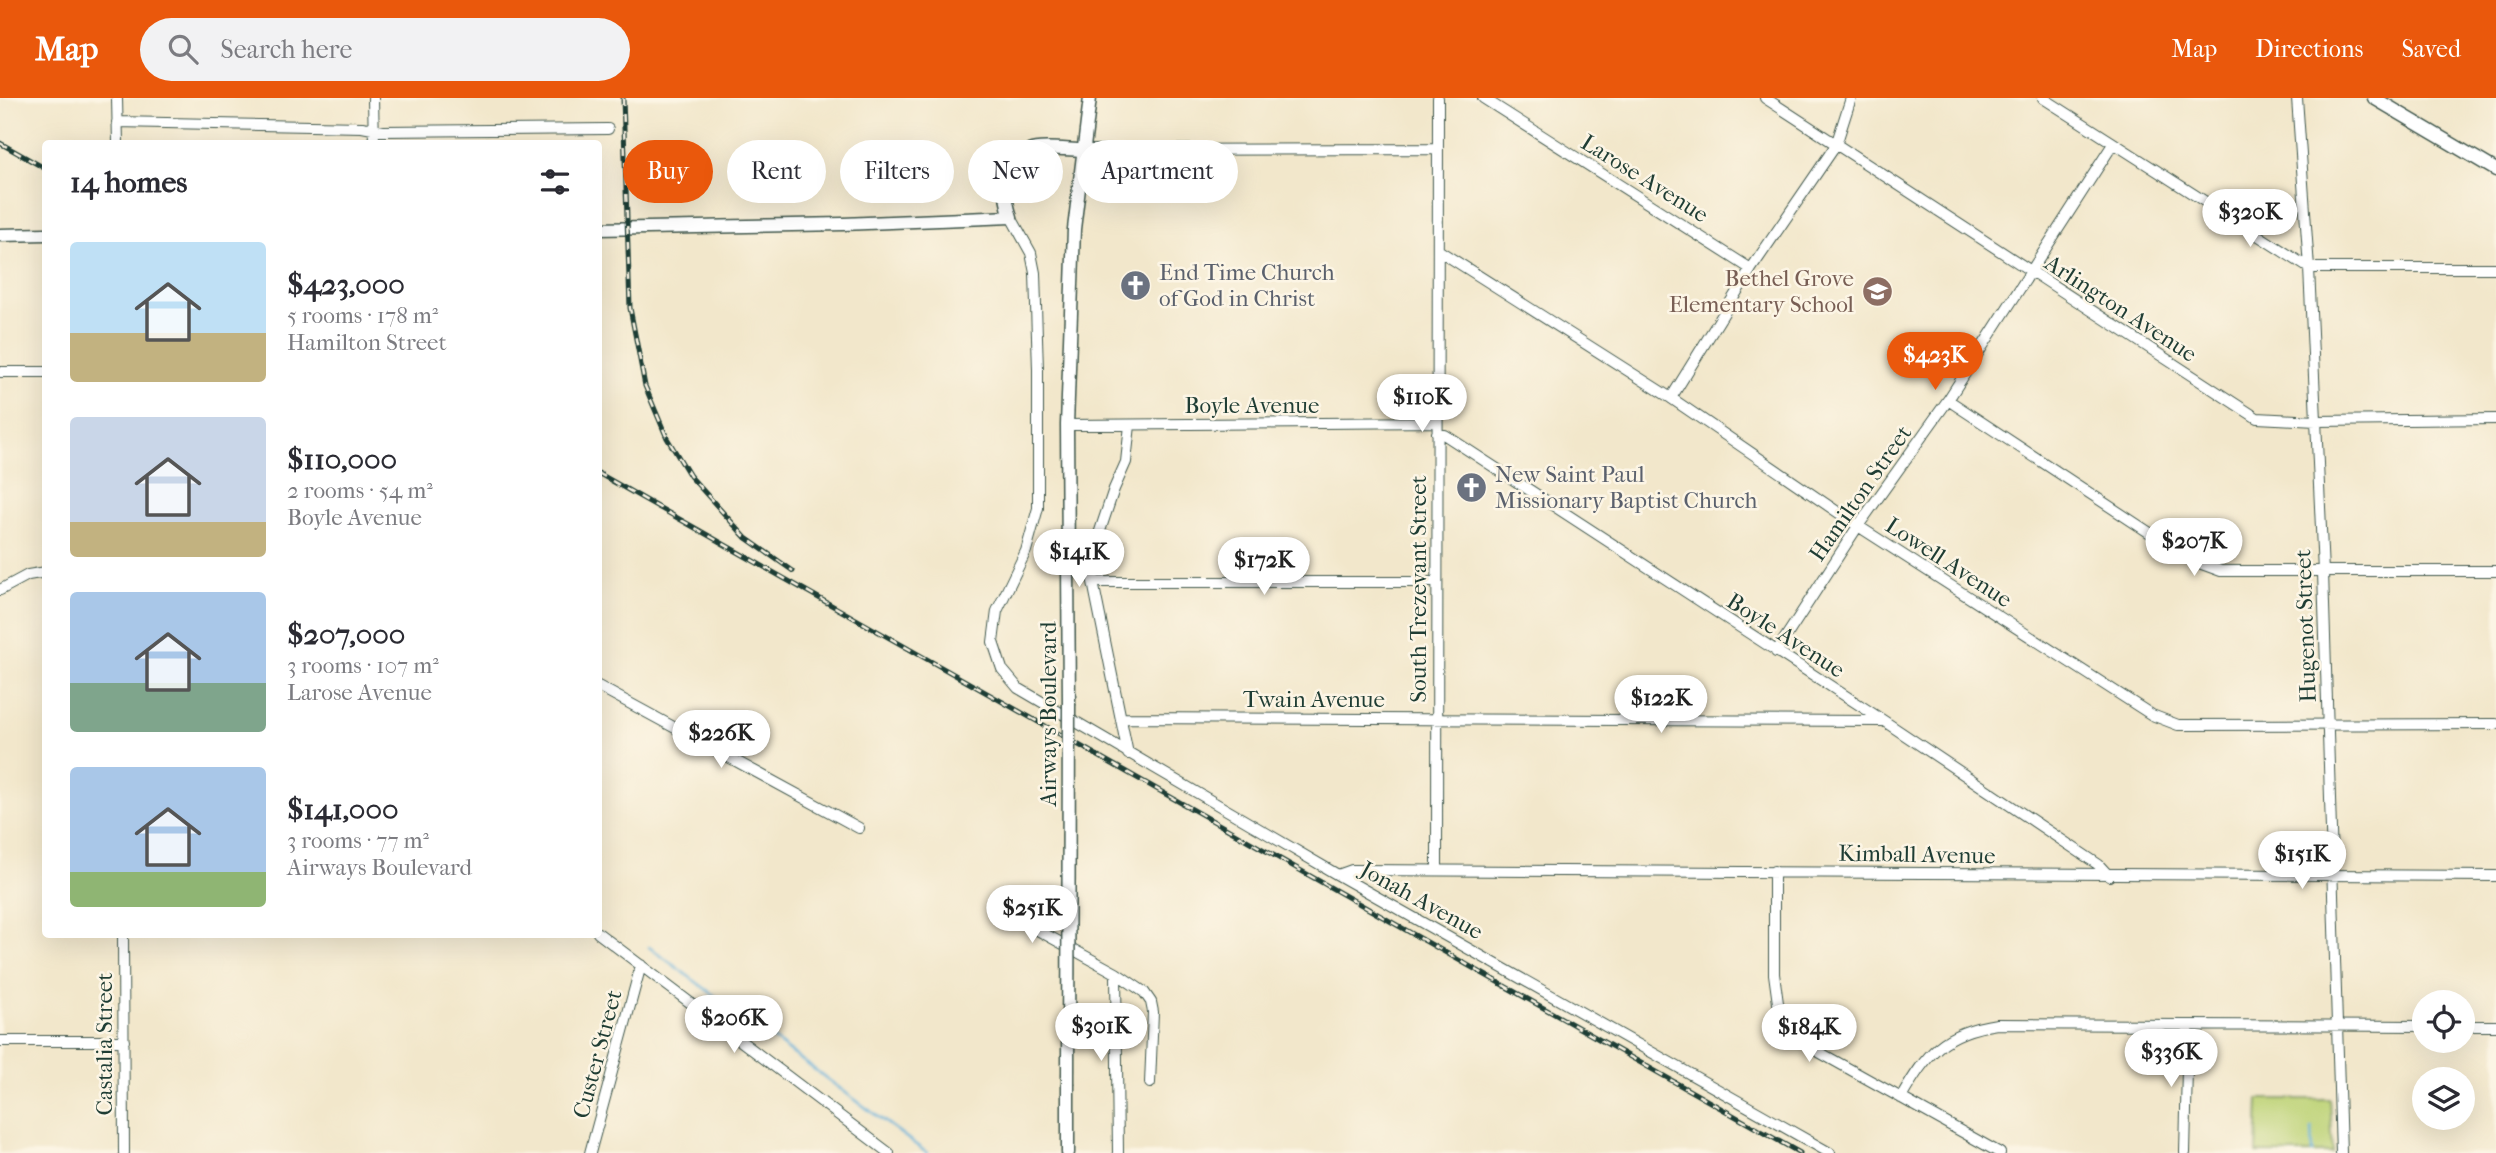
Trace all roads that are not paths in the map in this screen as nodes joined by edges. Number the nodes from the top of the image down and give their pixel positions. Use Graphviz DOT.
graph roads {
  1 [pos="117,98"];
  2 [pos="373,98"];
  3 [pos="1090,98"];
  4 [pos="1438,98"];
  5 [pos="1483,98"];
  6 [pos="1765,98"];
  7 [pos="1851,98"];
  8 [pos="2042,98"];
  9 [pos="2297,98"];
  10 [pos="2374,98"];
  11 [pos="117,122"];
  12 [pos="373,129"];
  13 [pos="608,129"];
  14 [pos="118,140"];
  15 [pos="374,140"];
  16 [pos="1084,140"];
  17 [pos="2113,144"];
  18 [pos="1836,145"];
  19 [pos="1437,149"];
  20 [pos="1077,150"];
  21 [pos="1238,150"];
  22 [pos="2496,170"];
  23 [pos="1077,203"];
  24 [pos="1011,217"];
  25 [pos="602,229"];
  26 [pos="42,234"];
  27 [pos="0,235"];
  28 [pos="1438,250"];
  29 [pos="2309,268"];
  30 [pos="2496,268"];
  31 [pos="1751,269"];
  32 [pos="2031,272"];
  33 [pos="0,372"];
  34 [pos="42,372"];
  35 [pos="1671,398"];
  36 [pos="1948,400"];
  37 [pos="2496,419"];
  38 [pos="2316,421"];
  39 [pos="1068,425"];
  40 [pos="1130,425"];
  41 [pos="1437,428"];
  42 [pos="1858,526"];
  43 [pos="2496,571"];
  44 [pos="2323,572"];
  45 [pos="42,573"];
  46 [pos="1093,582"];
  47 [pos="1436,582"];
  48 [pos="0,590"];
  49 [pos="1776,652"];
  50 [pos="1002,669"];
  51 [pos="602,688"];
  52 [pos="1121,718"];
  53 [pos="1437,719"];
  54 [pos="1884,721"];
  55 [pos="2327,724"];
  56 [pos="2496,724"];
  57 [pos="1128,754"];
  58 [pos="859,828"];
  59 [pos="1437,870"];
  60 [pos="1774,871"];
  61 [pos="1338,875"];
  62 [pos="2109,876"];
  63 [pos="2334,876"];
  64 [pos="2496,876"];
  65 [pos="999,909"];
  66 [pos="602,936"];
  67 [pos="123,938"];
  68 [pos="641,965"];
  69 [pos="1116,974"];
  70 [pos="2188,1026"];
  71 [pos="2336,1026"];
  72 [pos="2412,1026"];
  73 [pos="2475,1026"];
  74 [pos="2496,1026"];
  75 [pos="0,1041"];
  76 [pos="124,1041"];
  77 [pos="1150,1083"];
  78 [pos="1901,1098"];
  79 [pos="124,1153"];
  80 [pos="590,1153"];
  81 [pos="889,1153"];
  82 [pos="1068,1153"];
  83 [pos="1118,1153"];
  84 [pos="1830,1153"];
  85 [pos="2000,1153"];
  86 [pos="2185,1153"];
  87 [pos="2342,1153"];
  1 -- 11 [label="street"];
  2 -- 12 [label="street"];
  3 -- 16 [label="main road, Airways Boulevard"];
  4 -- 19 [label="street, South Trezevant Street"];
  5 -- 31 [label="street, Larose Avenue"];
  6 -- 18 [label="street, Arlington Avenue"];
  7 -- 18 [label="street"];
  8 -- 17 [label="street"];
  9 -- 29 [label="street, Hugenot Street"];
  10 -- 22 [label="main road"];
  11 -- 12 [label="street"];
  11 -- 14 [label="street"];
  12 -- 13 [label="street"];
  12 -- 15 [label="street"];
  17 -- 29 [label="street"];
  17 -- 32 [label="street, Hamilton Street"];
  18 -- 31 [label="street"];
  18 -- 32 [label="street, Arlington Avenue"];
  19 -- 21 [label="street"];
  19 -- 28 [label="street, South Trezevant Street"];
  20 -- 24 [label="main road, Airways Boulevard"];
  23 -- 39 [label="main road, Airways Boulevard"];
  24 -- 25 [label="main road"];
  24 -- 50 [label="street, Airways Boulevard"];
  26 -- 27 [label="main road"];
  28 -- 35 [label="street, Lowell Avenue"];
  28 -- 41 [label="street, South Trezevant Street"];
  29 -- 30 [label="street"];
  29 -- 38 [label="street, Hugenot Street"];
  31 -- 35 [label="street"];
  32 -- 36 [label="street, Hamilton Street"];
  32 -- 38 [label="street, Arlington Avenue"];
  33 -- 34 [label="street"];
  35 -- 42 [label="street, Lowell Avenue"];
  36 -- 42 [label="street, Hamilton Street"];
  36 -- 44 [label="street"];
  37 -- 38 [label="street, Arlington Avenue"];
  38 -- 44 [label="street, Hugenot Street"];
  39 -- 40 [label="street, Boyle Avenue"];
  39 -- 82 [label="main road, Airways Boulevard, bridge"];
  40 -- 41 [label="street, Boyle Avenue"];
  40 -- 46 [label="street"];
  41 -- 47 [label="street, South Trezevant Street"];
  41 -- 49 [label="street, Boyle Avenue"];
  42 -- 49 [label="street, Hamilton Street"];
  42 -- 55 [label="street, Lowell Avenue"];
  43 -- 44 [label="street"];
  44 -- 55 [label="street, Hugenot Street"];
  45 -- 48 [label="street"];
  46 -- 47 [label="street"];
  46 -- 52 [label="street"];
  47 -- 53 [label="street, South Trezevant Street"];
  49 -- 54 [label="street, Boyle Avenue"];
  50 -- 57 [label="street, Jonah Avenue"];
  51 -- 58 [label="street"];
  52 -- 53 [label="street, Twain Avenue"];
  52 -- 57 [label="street"];
  53 -- 54 [label="street, Twain Avenue"];
  53 -- 59 [label="street, South Trezevant Street"];
  54 -- 62 [label="street, Boyle Avenue"];
  55 -- 56 [label="street, Lowell Avenue"];
  55 -- 63 [label="street, Hugenot Street"];
  57 -- 61 [label="street, Jonah Avenue"];
  59 -- 60 [label="street, Kimball Avenue"];
  59 -- 61 [label="street, Kimball Avenue"];
  60 -- 62 [label="street, Kimball Avenue"];
  60 -- 78 [label="street"];
  61 -- 84 [label="street, Jonah Avenue"];
  62 -- 63 [label="street, Kimball Avenue"];
  63 -- 64 [label="street, Kimball Avenue"];
  63 -- 71 [label="street, Hugenot Street"];
  65 -- 69 [label="street"];
  66 -- 68 [label="street"];
  67 -- 76 [label="street, Castalia Street"];
  68 -- 80 [label="street, Custer Street"];
  68 -- 81 [label="street"];
  69 -- 77 [label="street"];
  69 -- 83 [label="street"];
  70 -- 71 [label="street"];
  70 -- 78 [label="street"];
  70 -- 86 [label="street"];
  71 -- 72 [label="street"];
  71 -- 87 [label="street, Hugenot Street"];
  73 -- 74 [label="street"];
  75 -- 76 [label="street"];
  76 -- 79 [label="street, Castalia Street"];
  78 -- 85 [label="street"];
}
